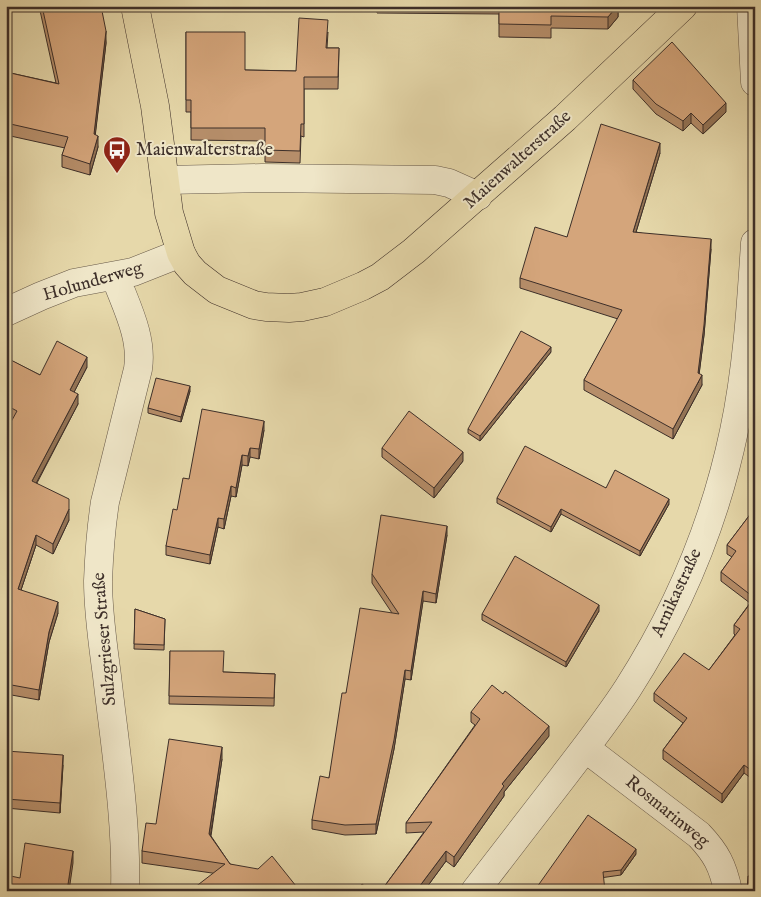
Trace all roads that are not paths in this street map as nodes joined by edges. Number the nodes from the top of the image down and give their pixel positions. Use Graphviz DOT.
graph roads {
  1 [pos="135,6"];
  2 [pos="683,6"];
  3 [pos="751,6"];
  4 [pos="755,82"];
  5 [pos="165,180"];
  6 [pos="478,196"];
  7 [pos="755,243"];
  8 [pos="181,253"];
  9 [pos="115,276"];
  10 [pos="6,312"];
  11 [pos="744,439"];
  12 [pos="586,748"];
  13 [pos="125,891"];
  14 [pos="476,891"];
  15 [pos="728,891"];
  1 -- 5 [label="main road"];
  2 -- 6 [label="main road, Maienwalterstraße"];
  3 -- 4 [label="street"];
  5 -- 6 [label="street"];
  5 -- 8 [label="main road"];
  6 -- 8 [label="main road, Maienwalterstraße"];
  7 -- 11 [label="street, Arnikastraße"];
  8 -- 9 [label="street, Holunderweg"];
  9 -- 10 [label="street, Holunderweg"];
  9 -- 13 [label="street, Sulzgrieser Straße"];
  11 -- 12 [label="street, Arnikastraße"];
  12 -- 14 [label="street, Arnikastraße"];
  12 -- 15 [label="street, Rosmarinweg"];
}
